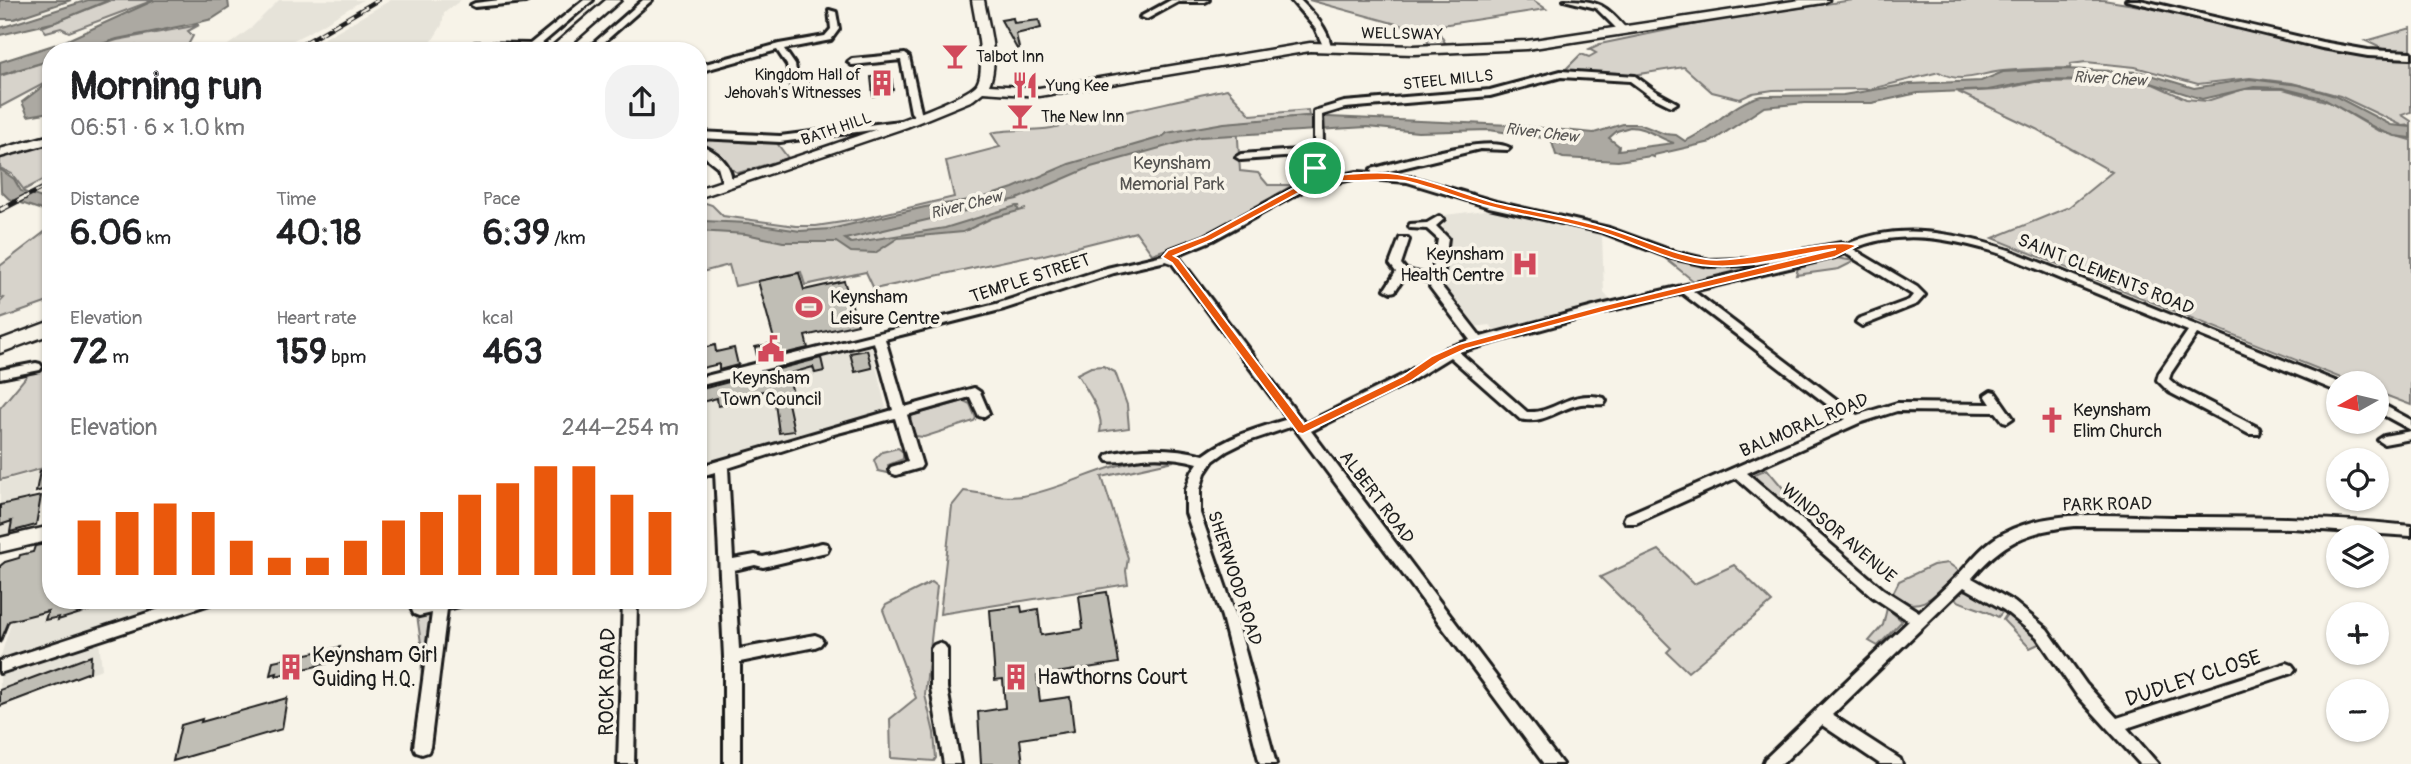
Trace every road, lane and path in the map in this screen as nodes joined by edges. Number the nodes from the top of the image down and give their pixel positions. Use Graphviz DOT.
graph roads {
  1 [pos="525,0"];
  2 [pos="589,0"];
  3 [pos="614,0"];
  4 [pos="631,0"];
  5 [pos="648,0"];
  6 [pos="978,0"];
  7 [pos="1177,0"];
  8 [pos="1205,0"];
  9 [pos="1293,0"];
  10 [pos="1569,0"];
  11 [pos="1823,0"];
  12 [pos="2130,0"];
  13 [pos="511,1"];
  14 [pos="475,5"];
  15 [pos="832,12"];
  16 [pos="1144,17"];
  17 [pos="1624,31"];
  18 [pos="538,42"];
  19 [pos="565,42"];
  20 [pos="582,42"];
  21 [pos="599,42"];
  22 [pos="1327,46"];
  23 [pos="779,47"];
  24 [pos="2411,55"];
  25 [pos="852,62"];
  26 [pos="707,67"];
  27 [pos="805,83"];
  28 [pos="981,88"];
  29 [pos="1672,103"];
  30 [pos="920,117"];
  31 [pos="902,124"];
  32 [pos="707,135"];
  33 [pos="42,141"];
  34 [pos="1504,148"];
  35 [pos="1320,152"];
  36 [pos="0,153"];
  37 [pos="707,153"];
  38 [pos="1241,157"];
  39 [pos="1315,168"];
  40 [pos="1357,175"];
  41 [pos="1336,178"];
  42 [pos="727,183"];
  43 [pos="1303,187"];
  44 [pos="707,191"];
  45 [pos="1414,226"];
  46 [pos="1404,240"];
  47 [pos="1849,247"];
  48 [pos="1167,257"];
  49 [pos="1402,272"];
  50 [pos="1437,280"];
  51 [pos="1391,289"];
  52 [pos="1685,290"];
  53 [pos="42,318"];
  54 [pos="1862,322"];
  55 [pos="2194,329"];
  56 [pos="42,331"];
  57 [pos="0,335"];
  58 [pos="879,338"];
  59 [pos="1478,342"];
  60 [pos="0,347"];
  61 [pos="1451,351"];
  62 [pos="36,367"];
  63 [pos="0,374"];
  64 [pos="707,381"];
  65 [pos="2326,382"];
  66 [pos="1991,395"];
  67 [pos="1600,401"];
  68 [pos="901,412"];
  69 [pos="983,413"];
  70 [pos="2389,413"];
  71 [pos="1855,420"];
  72 [pos="1299,426"];
  73 [pos="2411,426"];
  74 [pos="2254,431"];
  75 [pos="2411,435"];
  76 [pos="2384,440"];
  77 [pos="1113,458"];
  78 [pos="1206,460"];
  79 [pos="721,465"];
  80 [pos="707,469"];
  81 [pos="896,470"];
  82 [pos="1737,472"];
  83 [pos="1630,519"];
  84 [pos="2411,531"];
  85 [pos="42,535"];
  86 [pos="0,545"];
  87 [pos="822,548"];
  88 [pos="728,566"];
  89 [pos="1963,579"];
  90 [pos="177,609"];
  91 [pos="423,609"];
  92 [pos="439,609"];
  93 [pos="630,609"];
  94 [pos="419,610"];
  95 [pos="1919,620"];
  96 [pos="815,641"];
  97 [pos="939,649"];
  98 [pos="732,657"];
  99 [pos="0,667"];
  100 [pos="2287,669"];
  101 [pos="1820,716"];
  102 [pos="2113,726"];
  103 [pos="422,747"];
  104 [pos="626,764"];
  105 [pos="732,764"];
  106 [pos="951,764"];
  107 [pos="1268,764"];
  108 [pos="1554,764"];
  109 [pos="1770,764"];
  110 [pos="1895,764"];
  111 [pos="2150,764"];
  1 -- 13 [label="street"];
  2 -- 18 [label="street"];
  3 -- 19 [label="highway"];
  4 -- 20 [label="highway"];
  5 -- 21 [label="street"];
  6 -- 28 [label="main road"];
  7 -- 8 [label="street"];
  7 -- 16 [label="street"];
  9 -- 22 [label="street"];
  10 -- 17 [label="street"];
  11 -- 17 [label="main road, WELLSWAY"];
  12 -- 24 [label="street"];
  13 -- 14 [label="street"];
  15 -- 23 [label="street"];
  17 -- 22 [label="main road, WELLSWAY"];
  22 -- 28 [label="main road, WELLSWAY"];
  23 -- 26 [label="street"];
  23 -- 27 [label="street"];
  25 -- 30 [label="street"];
  28 -- 30 [label="main road, BATH HILL"];
  29 -- 35 [label="street, STEEL MILLS"];
  30 -- 31 [label="main road, BATH HILL"];
  31 -- 32 [label="street"];
  31 -- 42 [label="main road, BATH HILL"];
  33 -- 36 [label="street"];
  34 -- 40 [label="street"];
  35 -- 38 [label="street"];
  35 -- 39 [label="street, STEEL MILLS"];
  37 -- 42 [label="street"];
  39 -- 41 [label="street"];
  39 -- 43 [label="street, STEEL MILLS"];
  40 -- 41 [label="street, SAINT CLEMENTS ROAD"];
  40 -- 47 [label="street, SAINT CLEMENTS ROAD"];
  41 -- 43 [label="street, SAINT CLEMENTS ROAD"];
  42 -- 44 [label="main road, BATH HILL"];
  43 -- 48 [label="street, TEMPLE STREET"];
  45 -- 50 [label="street"];
  46 -- 49 [label="street"];
  47 -- 52 [label="street, SAINT CLEMENTS ROAD"];
  47 -- 54 [label="street"];
  47 -- 55 [label="street, SAINT CLEMENTS ROAD"];
  48 -- 58 [label="street, TEMPLE STREET"];
  48 -- 72 [label="street, ALBERT ROAD"];
  49 -- 50 [label="street"];
  49 -- 51 [label="street"];
  50 -- 59 [label="street"];
  52 -- 59 [label="street, SAINT CLEMENTS ROAD"];
  52 -- 71 [label="street"];
  53 -- 57 [label="highway"];
  55 -- 65 [label="street, SAINT CLEMENTS ROAD"];
  55 -- 74 [label="street"];
  56 -- 60 [label="highway"];
  58 -- 64 [label="street, TEMPLE STREET"];
  58 -- 68 [label="street"];
  59 -- 61 [label="street, SAINT CLEMENTS ROAD"];
  61 -- 67 [label="street"];
  61 -- 72 [label="street, SAINT CLEMENTS ROAD"];
  62 -- 63 [label="street"];
  66 -- 71 [label="street, BALMORAL ROAD"];
  68 -- 69 [label="street"];
  68 -- 79 [label="street"];
  68 -- 81 [label="street"];
  70 -- 73 [label="street"];
  71 -- 82 [label="street, BALMORAL ROAD"];
  72 -- 78 [label="street"];
  72 -- 108 [label="street, ALBERT ROAD"];
  75 -- 76 [label="street"];
  77 -- 78 [label="street"];
  78 -- 107 [label="street, SHERWOOD ROAD"];
  79 -- 80 [label="street"];
  79 -- 88 [label="street"];
  82 -- 83 [label="street, BALMORAL ROAD"];
  82 -- 95 [label="street, WINDSOR AVENUE"];
  84 -- 89 [label="street, PARK ROAD"];
  85 -- 86 [label="main road"];
  87 -- 88 [label="street"];
  88 -- 98 [label="street"];
  89 -- 95 [label="street, PARK ROAD"];
  89 -- 102 [label="street"];
  90 -- 99 [label="street"];
  91 -- 94 [label="street"];
  92 -- 103 [label="street"];
  93 -- 104 [label="street, ROCK ROAD"];
  95 -- 101 [label="street, PARK ROAD"];
  96 -- 98 [label="street"];
  97 -- 106 [label="street"];
  98 -- 105 [label="street"];
  100 -- 102 [label="street, DUDLEY CLOSE"];
  101 -- 109 [label="street, PARK ROAD"];
  101 -- 110 [label="street"];
  102 -- 111 [label="street"];
}
